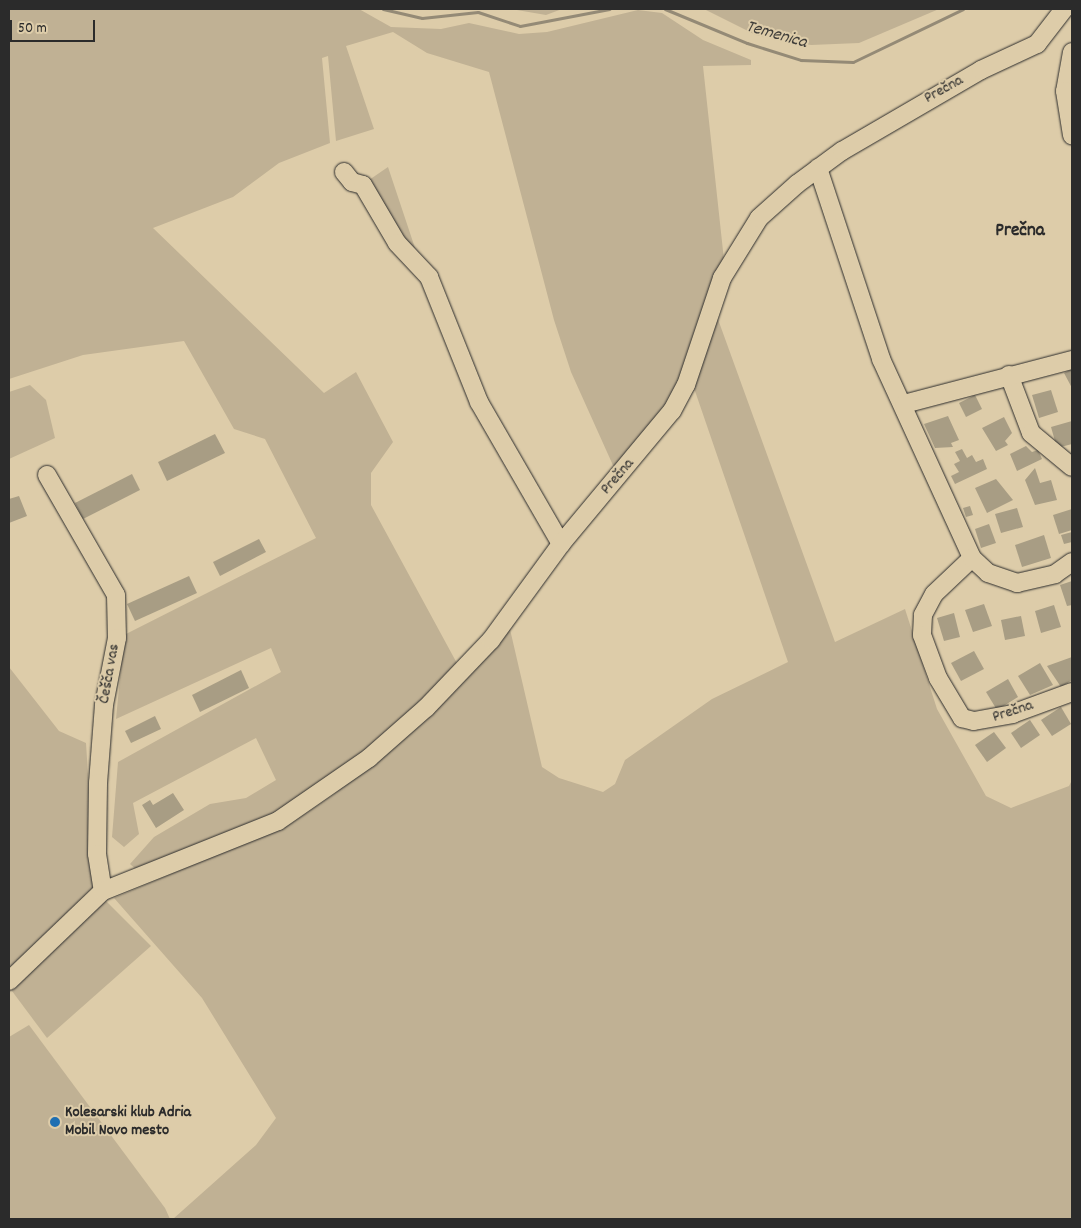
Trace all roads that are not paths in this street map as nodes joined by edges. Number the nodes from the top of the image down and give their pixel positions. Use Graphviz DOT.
graph roads {
  1 [pos="1064,9"];
  2 [pos="1072,52"];
  3 [pos="1070,105"];
  4 [pos="1072,135"];
  5 [pos="818,168"];
  6 [pos="344,172"];
  7 [pos="1072,360"];
  8 [pos="1009,375"];
  9 [pos="904,404"];
  10 [pos="1072,467"];
  11 [pos="47,475"];
  12 [pos="561,544"];
  13 [pos="972,558"];
  14 [pos="1072,562"];
  15 [pos="1072,692"];
  16 [pos="103,891"];
  17 [pos="9,981"];
  1 -- 5 [label="street, Prečna"];
  2 -- 3 [label="street"];
  3 -- 4 [label="street"];
  5 -- 9 [label="street"];
  5 -- 12 [label="street, Prečna"];
  6 -- 12 [label="street"];
  7 -- 8 [label="street"];
  8 -- 9 [label="street"];
  8 -- 10 [label="street"];
  9 -- 13 [label="street"];
  11 -- 16 [label="street, Češča vas"];
  12 -- 16 [label="street, Prečna"];
  13 -- 14 [label="street"];
  13 -- 15 [label="street, Prečna"];
  16 -- 17 [label="street"];
}
